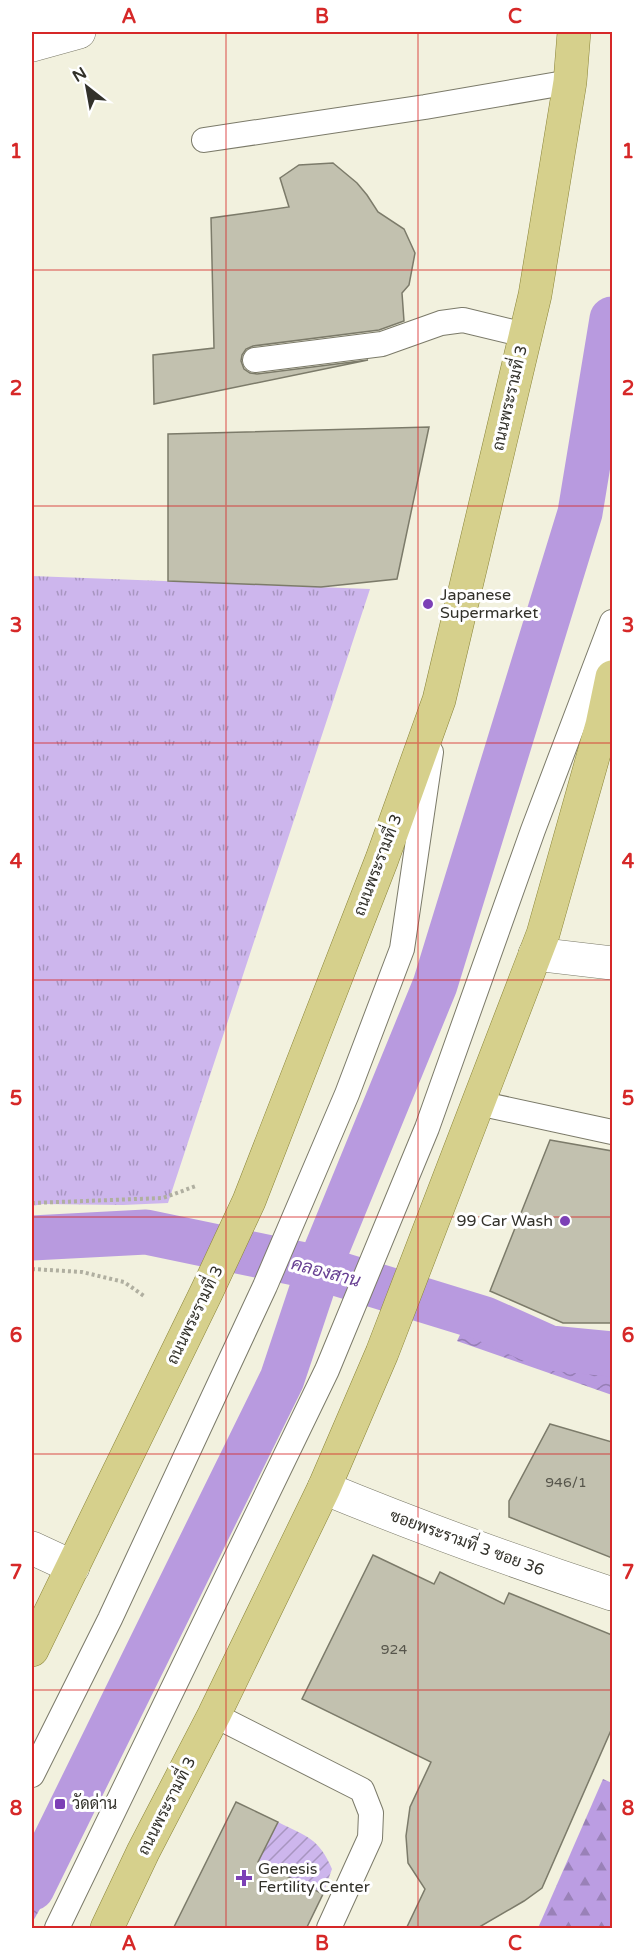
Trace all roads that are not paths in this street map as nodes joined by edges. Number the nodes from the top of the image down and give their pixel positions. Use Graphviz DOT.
graph roads {
  1 [pos="79,32"];
  2 [pos="574,32"];
  3 [pos="32,45"];
  4 [pos="570,82"];
  5 [pos="204,140"];
  6 [pos="525,334"];
  7 [pos="255,360"];
  8 [pos="612,622"];
  9 [pos="612,677"];
  10 [pos="439,700"];
  11 [pos="535,954"];
  12 [pos="612,963"];
  13 [pos="478,1103"];
  14 [pos="612,1132"];
  15 [pos="324,1488"];
  16 [pos="32,1548"];
  17 [pos="73,1567"];
  18 [pos="612,1594"];
  19 [pos="32,1650"];
  20 [pos="214,1715"];
  21 [pos="32,1775"];
  22 [pos="57,1929"];
  23 [pos="107,1929"];
  24 [pos="329,1929"];
  1 -- 3 [label="street"];
  2 -- 4 [label="main road, ถนนพระรามที่ 3"];
  4 -- 5 [label="lane"];
  4 -- 6 [label="main road, ถนนพระรามที่ 3"];
  6 -- 7 [label="lane"];
  6 -- 10 [label="main road, ถนนพระรามที่ 3"];
  8 -- 22 [label="lane"];
  9 -- 11 [label="main road, ถนนพระรามที่ 3"];
  10 -- 17 [label="main road, ถนนพระรามที่ 3"];
  10 -- 21 [label="lane"];
  11 -- 12 [label="street"];
  11 -- 13 [label="main road, ถนนพระรามที่ 3"];
  13 -- 14 [label="lane"];
  13 -- 15 [label="main road, ถนนพระรามที่ 3"];
  15 -- 18 [label="street, ซอยพระรามที่ 3 ซอย 36"];
  15 -- 20 [label="main road, ถนนพระรามที่ 3"];
  16 -- 17 [label="street"];
  17 -- 19 [label="main road, ถนนพระรามที่ 3"];
  20 -- 23 [label="main road, ถนนพระรามที่ 3"];
  20 -- 24 [label="lane"];
}
